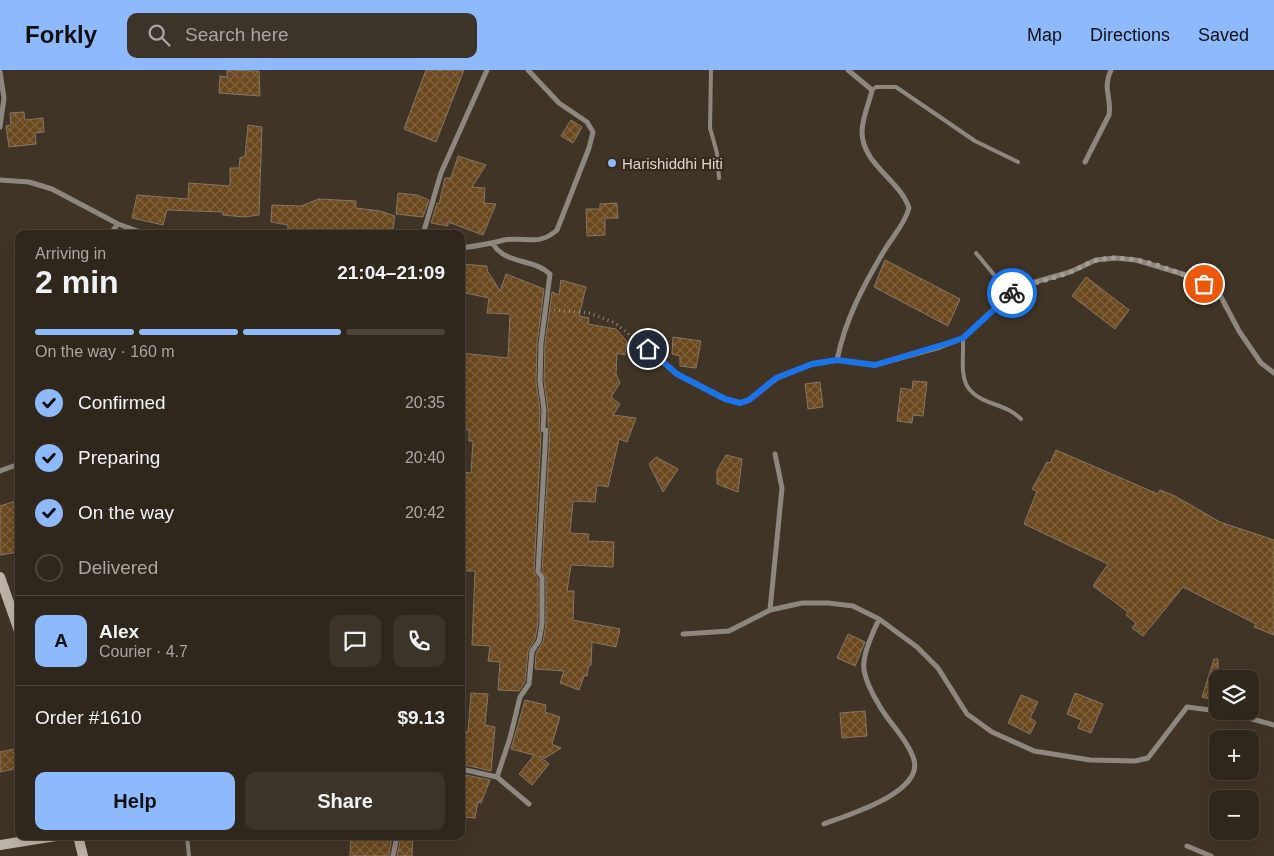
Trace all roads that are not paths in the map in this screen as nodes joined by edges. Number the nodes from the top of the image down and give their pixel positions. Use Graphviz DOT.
graph roads {
  1 [pos="487,70"];
  2 [pos="528,70"];
  3 [pos="712,70"];
  4 [pos="848,70"];
  5 [pos="1111,70"];
  6 [pos="0,72"];
  7 [pos="2,86"];
  8 [pos="872,90"];
  9 [pos="0,127"];
  10 [pos="1018,162"];
  11 [pos="1085,162"];
  12 [pos="719,178"];
  13 [pos="0,180"];
  14 [pos="118,224"];
  15 [pos="113,230"];
  16 [pos="135,230"];
  17 [pos="424,230"];
  18 [pos="493,244"];
  19 [pos="465,248"];
  20 [pos="976,253"];
  21 [pos="1010,294"];
  22 [pos="963,338"];
  23 [pos="648,349"];
  24 [pos="837,360"];
  25 [pos="1274,373"];
  26 [pos="1021,419"];
  27 [pos="775,454"];
  28 [pos="15,465"];
  29 [pos="0,471"];
  30 [pos="0,577"];
  31 [pos="770,610"];
  32 [pos="879,619"];
  33 [pos="15,620"];
  34 [pos="683,634"];
  35 [pos="1209,710"];
  36 [pos="1255,720"];
  37 [pos="1274,725"];
  38 [pos="465,770"];
  39 [pos="497,777"];
  40 [pos="529,804"];
  41 [pos="824,824"];
  42 [pos="31,840"];
  43 [pos="79,840"];
  44 [pos="187,840"];
  45 [pos="395,840"];
  46 [pos="0,845"];
  47 [pos="1186,846"];
  48 [pos="83,856"];
  49 [pos="189,856"];
  50 [pos="392,856"];
  51 [pos="1211,856"];
  1 -- 17 [label="street"];
  2 -- 18 [label="street"];
  3 -- 12 [label="lane"];
  4 -- 8 [label="street"];
  5 -- 11 [label="street"];
  6 -- 7 [label="street"];
  7 -- 9 [label="street"];
  8 -- 10 [label="lane"];
  8 -- 24 [label="street"];
  13 -- 14 [label="street"];
  14 -- 15 [label="street"];
  14 -- 16 [label="street"];
  18 -- 19 [label="street"];
  18 -- 39 [label="street"];
  20 -- 21 [label="lane"];
  21 -- 22 [label="street"];
  21 -- 25 [label="street"];
  22 -- 24 [label="street"];
  22 -- 26 [label="lane"];
  23 -- 24 [label="street"];
  27 -- 31 [label="street"];
  28 -- 29 [label="street"];
  30 -- 33 [label="street"];
  31 -- 32 [label="street"];
  31 -- 34 [label="street"];
  32 -- 35 [label="street"];
  32 -- 41 [label="street"];
  36 -- 37 [label="street"];
  38 -- 39 [label="street"];
  39 -- 40 [label="street"];
  42 -- 46 [label="street"];
  43 -- 48 [label="street"];
  44 -- 49 [label="lane"];
  45 -- 50 [label="street"];
  47 -- 51 [label="street"];
}
